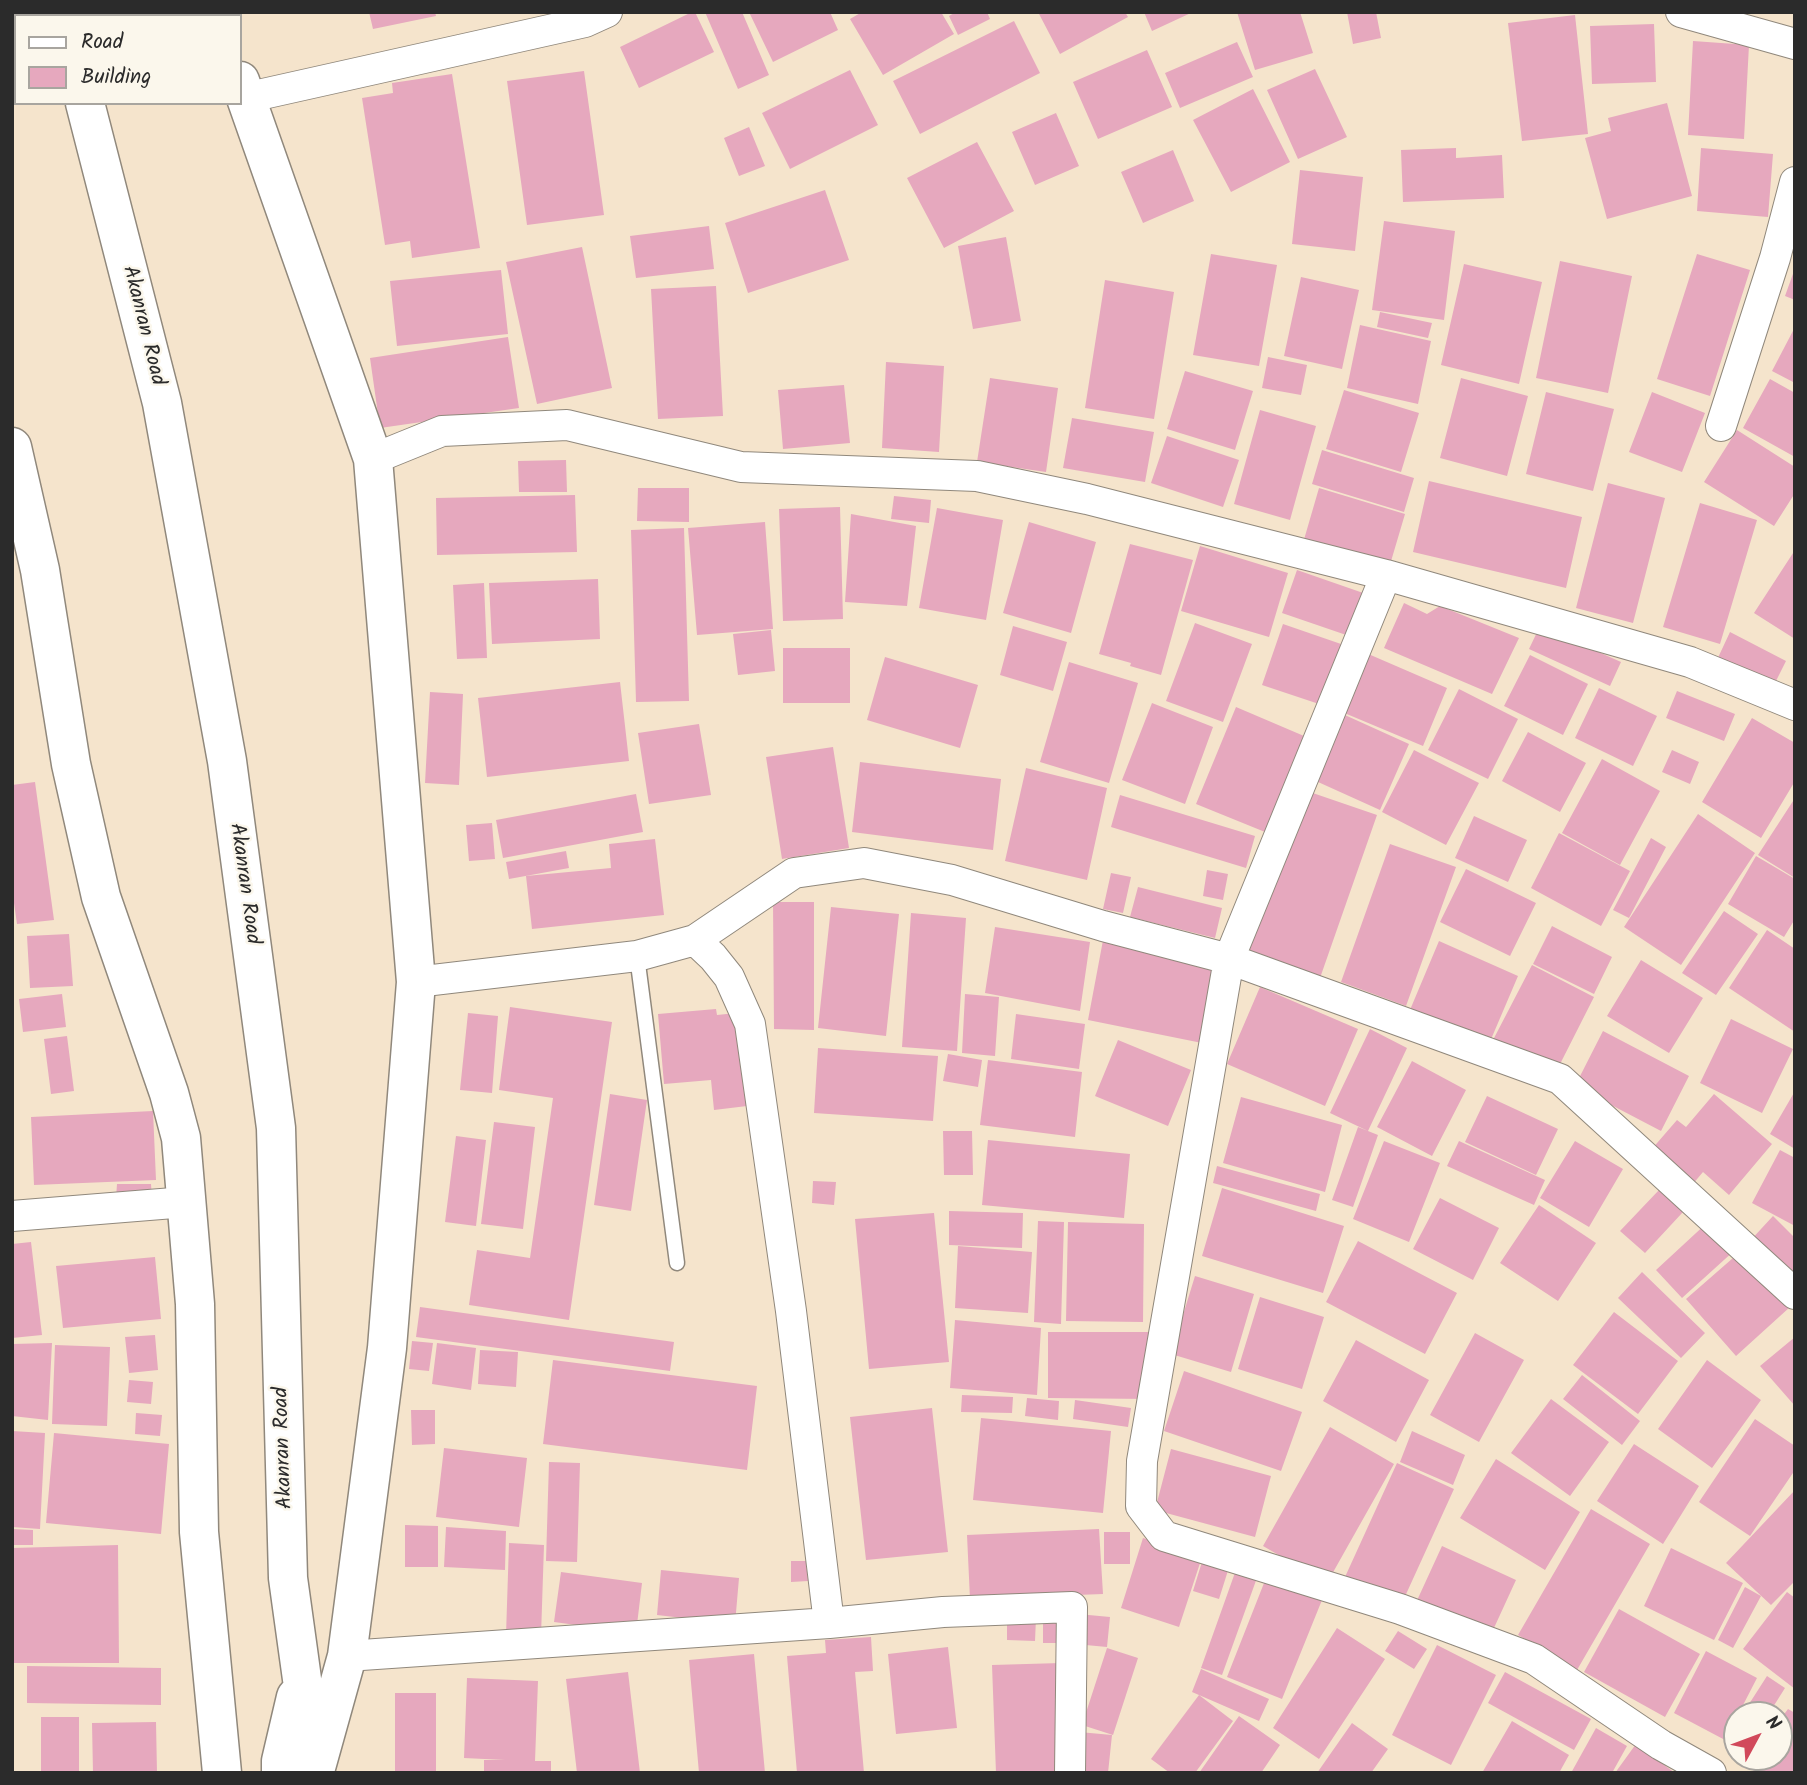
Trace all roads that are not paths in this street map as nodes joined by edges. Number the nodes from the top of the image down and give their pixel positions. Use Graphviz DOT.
graph roads {
  1 [pos="607,12"];
  2 [pos="1681,12"];
  3 [pos="1795,44"];
  4 [pos="242,90"];
  5 [pos="86,105"];
  6 [pos="1795,182"];
  7 [pos="1721,426"];
  8 [pos="12,447"];
  9 [pos="373,459"];
  10 [pos="1386,575"];
  11 [pos="1795,705"];
  12 [pos="695,940"];
  13 [pos="637,956"];
  14 [pos="1229,959"];
  15 [pos="416,982"];
  16 [pos="186,1202"];
  17 [pos="12,1216"];
  18 [pos="677,1263"];
  19 [pos="1795,1294"];
  20 [pos="829,1623"];
  21 [pos="347,1656"];
  22 [pos="304,1772"];
  23 [pos="222,1773"];
  24 [pos="1070,1773"];
  25 [pos="1711,1773"];
  1 -- 4 [label="street"];
  2 -- 3 [label="street"];
  4 -- 9 [label="main road"];
  5 -- 22 [label="main road, Akanran Road"];
  6 -- 7 [label="street"];
  8 -- 16 [label="main road"];
  9 -- 10 [label="street"];
  9 -- 15 [label="main road"];
  10 -- 11 [label="street"];
  10 -- 14 [label="street"];
  12 -- 13 [label="street"];
  12 -- 14 [label="street"];
  12 -- 20 [label="street"];
  13 -- 15 [label="street"];
  13 -- 18 [label="lane"];
  14 -- 19 [label="street"];
  14 -- 25 [label="street"];
  15 -- 21 [label="main road"];
  16 -- 17 [label="street"];
  16 -- 23 [label="main road"];
  20 -- 21 [label="street"];
  20 -- 24 [label="street"];
  21 -- 22 [label="main road"];
}
